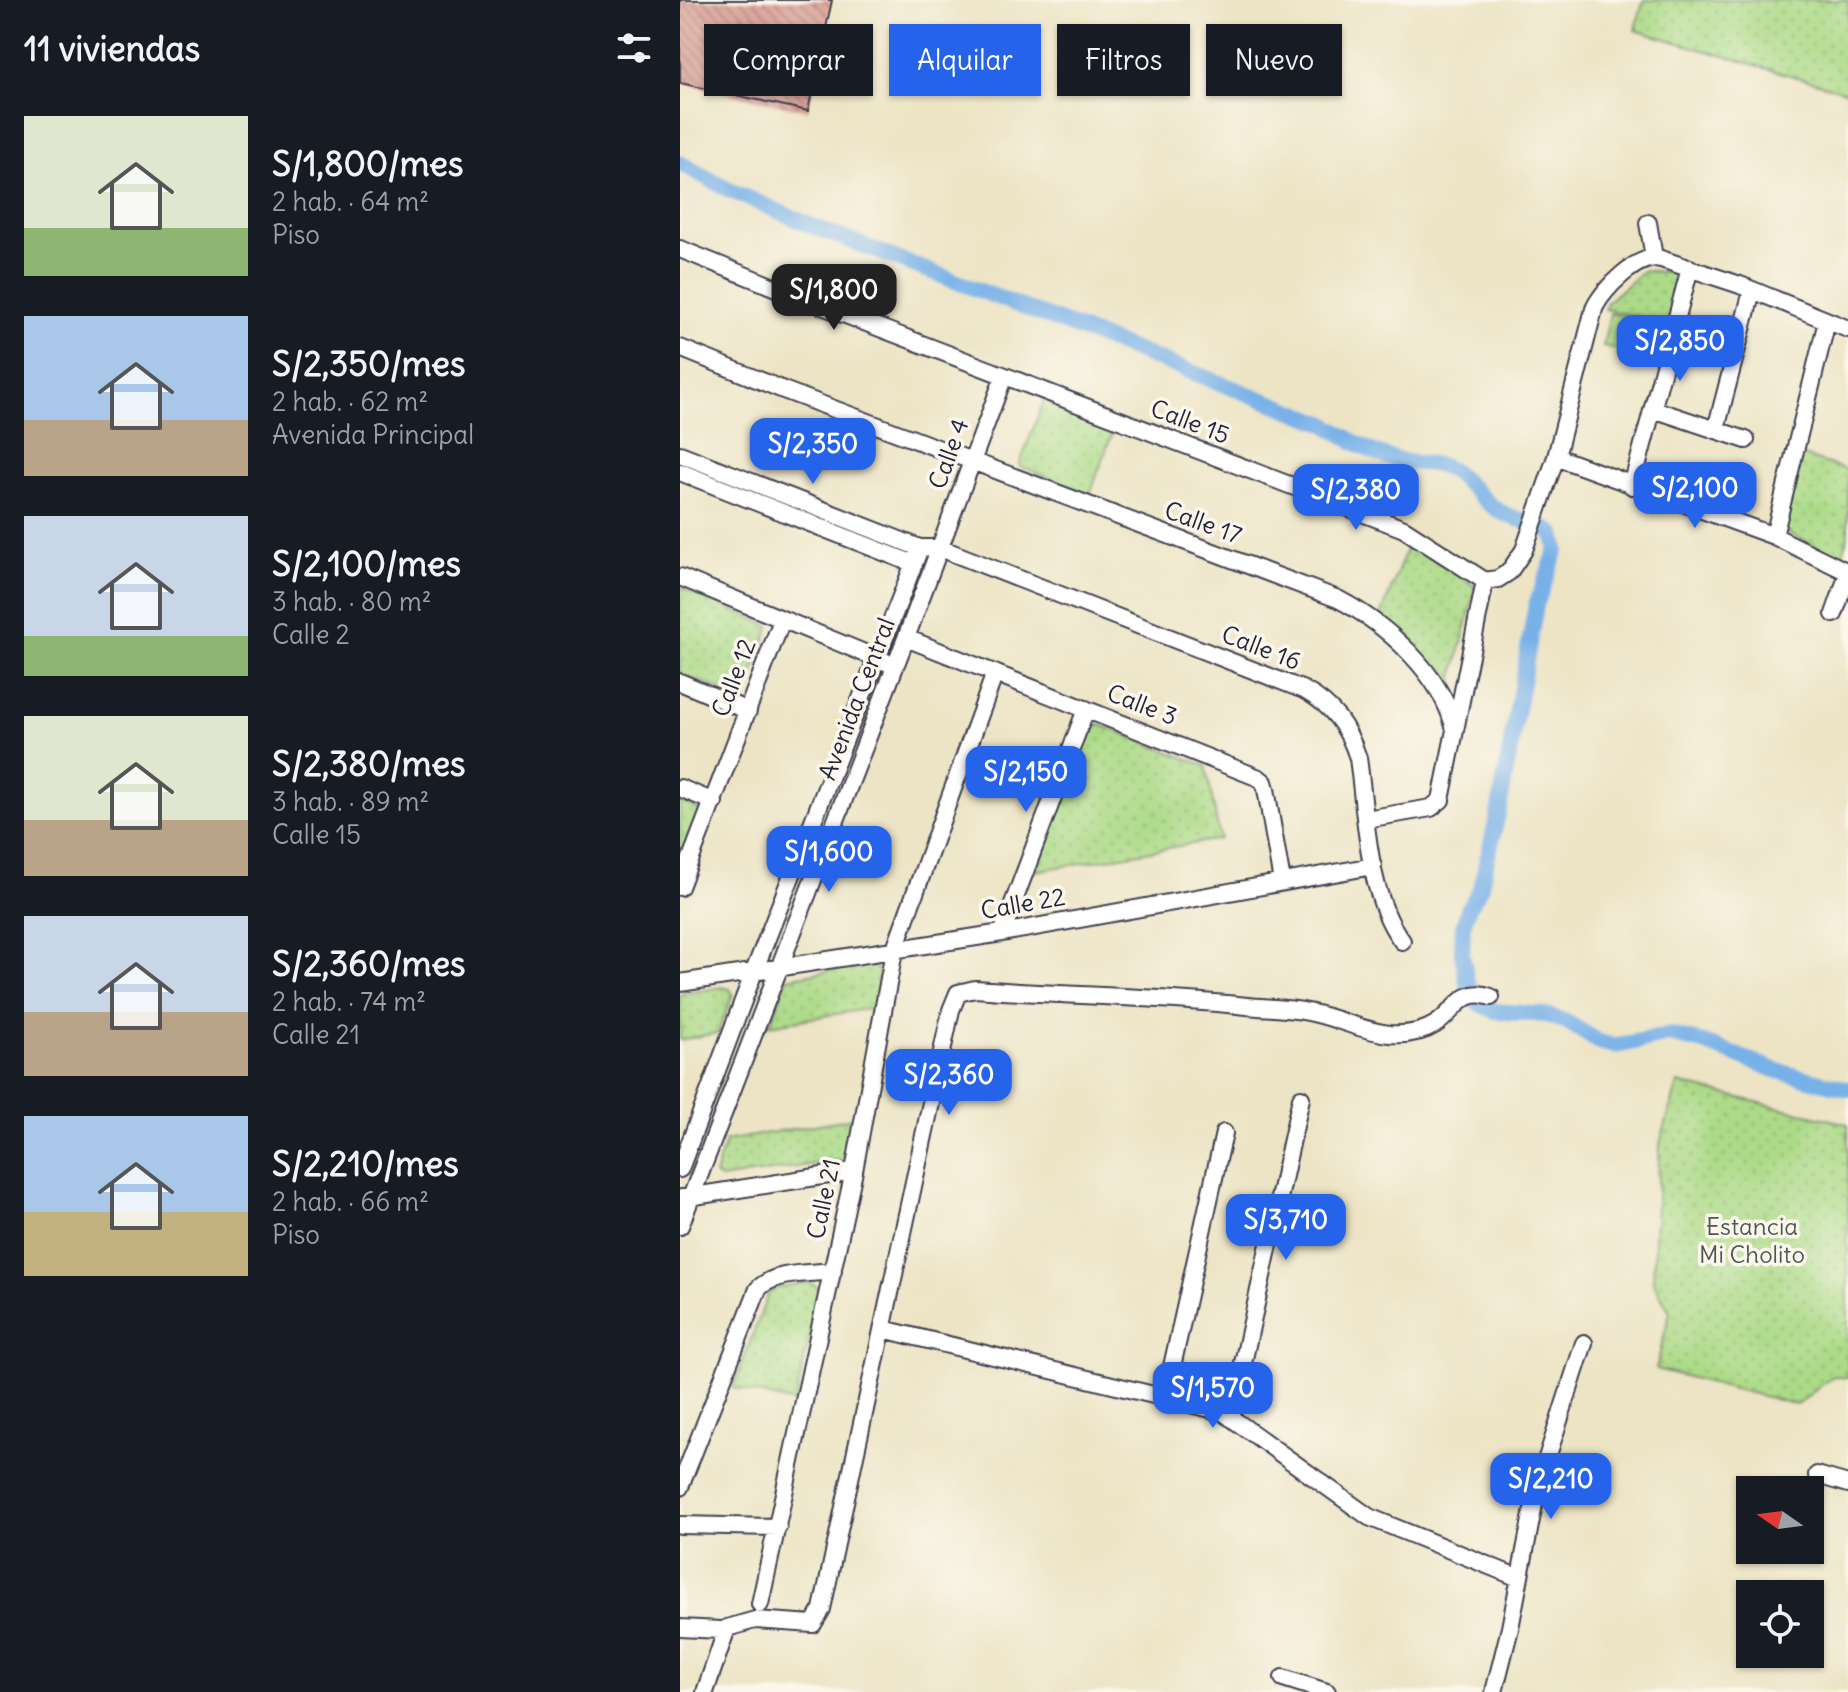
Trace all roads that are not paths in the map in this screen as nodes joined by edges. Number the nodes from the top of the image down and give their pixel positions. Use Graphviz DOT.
graph roads {
  1 [pos="1648,223"];
  2 [pos="680,249"];
  3 [pos="1654,257"];
  4 [pos="1690,268"];
  5 [pos="1752,291"];
  6 [pos="1827,321"];
  7 [pos="1848,329"];
  8 [pos="680,348"];
  9 [pos="1004,376"];
  10 [pos="1653,409"];
  11 [pos="1716,429"];
  12 [pos="1746,440"];
  13 [pos="680,454"];
  14 [pos="1556,457"];
  15 [pos="971,462"];
  16 [pos="680,472"];
  17 [pos="1632,486"];
  18 [pos="1774,536"];
  19 [pos="920,548"];
  20 [pos="940,548"];
  21 [pos="914,564"];
  22 [pos="1848,573"];
  23 [pos="680,577"];
  24 [pos="1485,581"];
  25 [pos="1834,614"];
  26 [pos="782,620"];
  27 [pos="906,638"];
  28 [pos="878,658"];
  29 [pos="896,666"];
  30 [pos="995,673"];
  31 [pos="680,682"];
  32 [pos="1086,709"];
  33 [pos="748,711"];
  34 [pos="1455,732"];
  35 [pos="680,788"];
  36 [pos="714,802"];
  37 [pos="1366,819"];
  38 [pos="1373,866"];
  39 [pos="1282,882"];
  40 [pos="680,887"];
  41 [pos="1002,933"];
  42 [pos="1402,941"];
  43 [pos="894,951"];
  44 [pos="780,966"];
  45 [pos="755,969"];
  46 [pos="680,983"];
  47 [pos="1480,995"];
  48 [pos="1301,1098"];
  49 [pos="1224,1133"];
  50 [pos="680,1169"];
  51 [pos="854,1171"];
  52 [pos="686,1198"];
  53 [pos="680,1226"];
  54 [pos="833,1271"];
  55 [pos="883,1329"];
  56 [pos="1584,1343"];
  57 [pos="1165,1398"];
  58 [pos="1231,1418"];
  59 [pos="1817,1475"];
  60 [pos="1848,1484"];
  61 [pos="680,1487"];
  62 [pos="680,1525"];
  63 [pos="778,1527"];
  64 [pos="1519,1578"];
  65 [pos="760,1604"];
  66 [pos="680,1628"];
  67 [pos="721,1630"];
  68 [pos="1283,1678"];
  69 [pos="705,1692"];
  70 [pos="1327,1692"];
  71 [pos="1494,1692"];
  1 -- 3 [label="street"];
  2 -- 9 [label="street, Calle 15"];
  3 -- 4 [label="street"];
  3 -- 14 [label="street"];
  4 -- 5 [label="street"];
  4 -- 10 [label="street"];
  5 -- 6 [label="street"];
  5 -- 11 [label="street"];
  6 -- 7 [label="street"];
  6 -- 18 [label="street"];
  8 -- 15 [label="street, Calle 17"];
  9 -- 15 [label="street, Calle 4"];
  9 -- 24 [label="street, Calle 15"];
  10 -- 11 [label="street"];
  10 -- 17 [label="street"];
  11 -- 12 [label="street"];
  13 -- 19 [label="street"];
  14 -- 17 [label="street"];
  14 -- 24 [label="street"];
  15 -- 20 [label="street, Calle 4"];
  15 -- 34 [label="street, Calle 17"];
  16 -- 21 [label="street"];
  17 -- 18 [label="street"];
  18 -- 22 [label="street"];
  19 -- 20 [label="street"];
  19 -- 21 [label="street, Avenida Central"];
  20 -- 27 [label="street, Avenida Central"];
  20 -- 37 [label="street, Calle 16"];
  21 -- 28 [label="street, Avenida Central"];
  22 -- 25 [label="street"];
  23 -- 26 [label="street"];
  24 -- 34 [label="street"];
  26 -- 28 [label="street"];
  26 -- 33 [label="street, Calle 12"];
  27 -- 29 [label="street, Avenida Central"];
  27 -- 30 [label="street, Calle 3"];
  28 -- 29 [label="street"];
  28 -- 45 [label="street, Avenida Central"];
  29 -- 44 [label="street, Avenida Central"];
  30 -- 32 [label="street, Calle 3"];
  30 -- 43 [label="street, Calle 21"];
  31 -- 33 [label="street"];
  32 -- 39 [label="street, Calle 3"];
  32 -- 41 [label="street"];
  33 -- 36 [label="street, Calle 12"];
  34 -- 37 [label="street"];
  35 -- 36 [label="street"];
  36 -- 40 [label="street, Calle 12"];
  37 -- 38 [label="street, Calle 16"];
  38 -- 39 [label="street, Calle 22"];
  38 -- 42 [label="street, Calle 16"];
  39 -- 41 [label="street, Calle 22"];
  41 -- 43 [label="street, Calle 22"];
  43 -- 44 [label="street, Calle 22"];
  43 -- 51 [label="street, Calle 21"];
  44 -- 45 [label="street, Calle 22"];
  44 -- 52 [label="street, Avenida Central"];
  45 -- 46 [label="street, Calle 22"];
  45 -- 50 [label="street, Avenida Central"];
  47 -- 55 [label="street"];
  48 -- 58 [label="street"];
  49 -- 57 [label="street"];
  51 -- 52 [label="street"];
  51 -- 54 [label="street, Calle 21"];
  52 -- 53 [label="street, Avenida Central"];
  54 -- 61 [label="street"];
  54 -- 63 [label="street, Calle 21"];
  55 -- 57 [label="street"];
  55 -- 69 [label="street"];
  56 -- 64 [label="street"];
  57 -- 58 [label="street"];
  58 -- 64 [label="street"];
  59 -- 60 [label="street"];
  62 -- 63 [label="street"];
  63 -- 65 [label="street, Calle 21"];
  64 -- 71 [label="street"];
  66 -- 67 [label="street"];
  68 -- 70 [label="street"];
}
